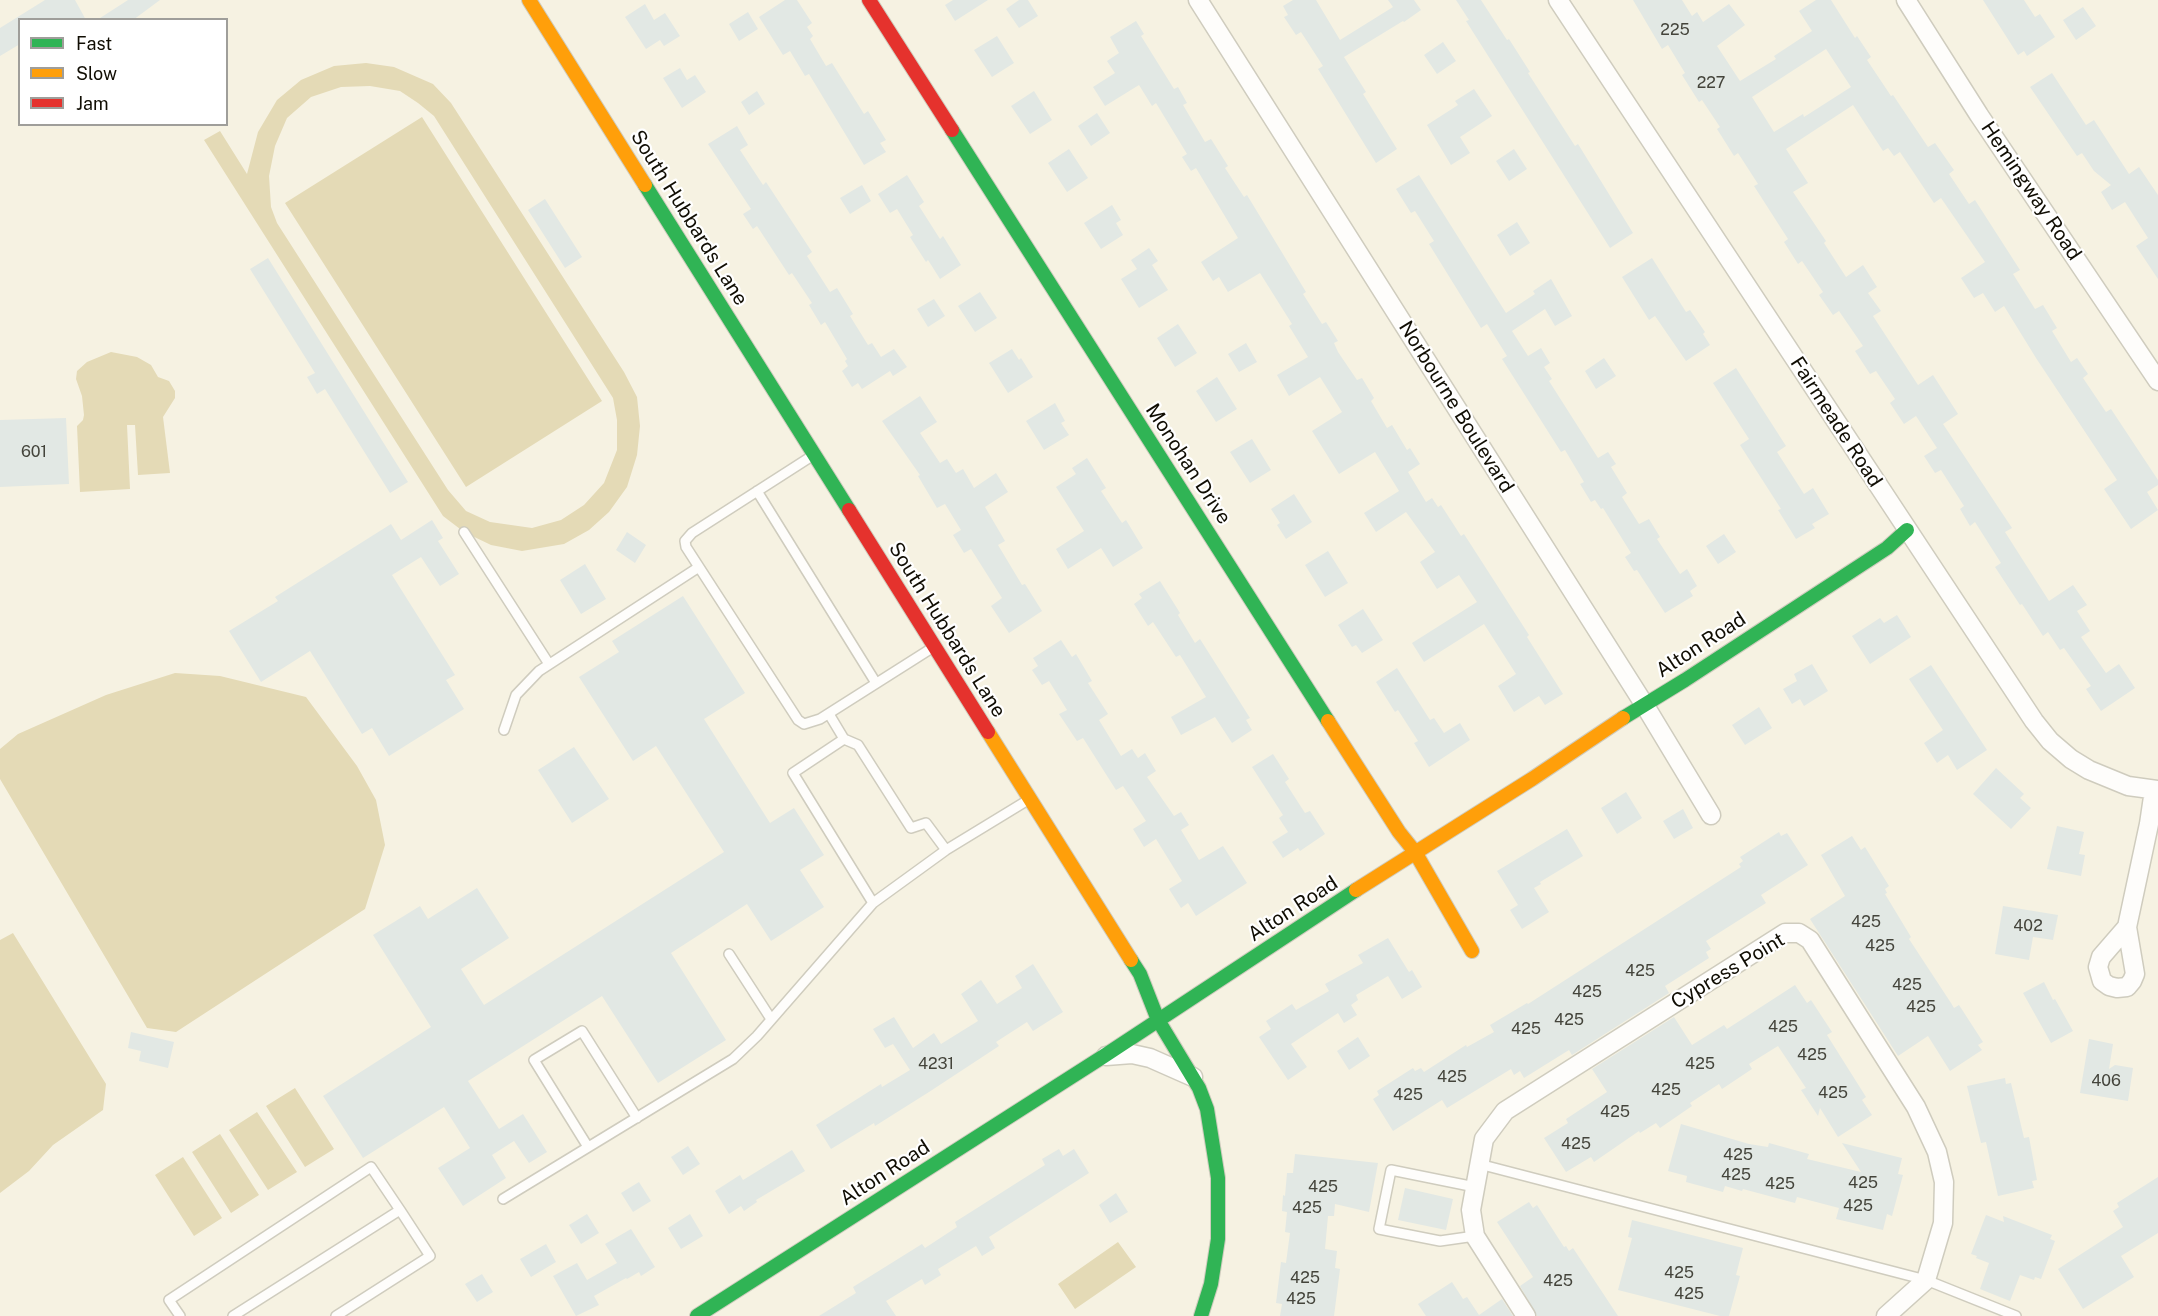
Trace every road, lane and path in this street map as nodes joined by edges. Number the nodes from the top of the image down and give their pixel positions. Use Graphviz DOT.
graph roads {
  1 [pos="529,0"];
  2 [pos="869,0"];
  3 [pos="1198,0"];
  4 [pos="1558,0"];
  5 [pos="1906,0"];
  6 [pos="2158,381"];
  7 [pos="814,455"];
  8 [pos="757,491"];
  9 [pos="1907,530"];
  10 [pos="464,532"];
  11 [pos="699,567"];
  12 [pos="934,647"];
  13 [pos="549,664"];
  14 [pos="876,683"];
  15 [pos="1644,704"];
  16 [pos="829,714"];
  17 [pos="504,730"];
  18 [pos="844,739"];
  19 [pos="2156,790"];
  20 [pos="1030,799"];
  21 [pos="1712,815"];
  22 [pos="946,850"];
  23 [pos="1415,852"];
  24 [pos="873,903"];
  25 [pos="2127,927"];
  26 [pos="1472,951"];
  27 [pos="729,954"];
  28 [pos="771,1019"];
  29 [pos="1158,1020"];
  30 [pos="1104,1056"];
  31 [pos="1193,1077"];
  32 [pos="637,1118"];
  33 [pos="588,1147"];
  34 [pos="1479,1164"];
  35 [pos="1475,1187"];
  36 [pos="503,1199"];
  37 [pos="400,1210"];
  38 [pos="1475,1236"];
  39 [pos="1926,1280"];
  40 [pos="180,1316"];
  41 [pos="233,1316"];
  42 [pos="336,1316"];
  43 [pos="697,1316"];
  44 [pos="1201,1316"];
  45 [pos="1526,1316"];
  46 [pos="1886,1316"];
  47 [pos="2016,1316"];
  1 -- 7 [label="street, South Hubbards Lane"];
  2 -- 23 [label="street, Monohan Drive"];
  3 -- 15 [label="street, Norbourne Boulevard"];
  4 -- 9 [label="street, Fairmeade Road"];
  5 -- 6 [label="street, Hemingway Road"];
  7 -- 8 [label="lane"];
  7 -- 12 [label="street, South Hubbards Lane"];
  8 -- 11 [label="lane"];
  8 -- 14 [label="lane"];
  9 -- 15 [label="street, Alton Road"];
  9 -- 19 [label="street, Fairmeade Road"];
  10 -- 13 [label="lane"];
  11 -- 13 [label="lane"];
  11 -- 16 [label="lane"];
  12 -- 14 [label="lane"];
  12 -- 20 [label="street, South Hubbards Lane"];
  13 -- 17 [label="lane"];
  14 -- 16 [label="lane"];
  15 -- 21 [label="street, Norbourne Boulevard"];
  15 -- 23 [label="street, Alton Road"];
  16 -- 18 [label="lane"];
  18 -- 22 [label="lane"];
  18 -- 24 [label="lane"];
  19 -- 25 [label="street"];
  20 -- 22 [label="lane"];
  20 -- 29 [label="street, South Hubbards Lane"];
  22 -- 24 [label="lane"];
  23 -- 26 [label="street, Monohan Drive"];
  23 -- 29 [label="street, Alton Road"];
  24 -- 28 [label="lane"];
  27 -- 28 [label="lane"];
  28 -- 32 [label="lane"];
  29 -- 30 [label="street, Alton Road"];
  29 -- 31 [label="street, South Hubbards Lane"];
  30 -- 31 [label="street"];
  30 -- 43 [label="street, Alton Road"];
  31 -- 44 [label="street, South Hubbards Lane"];
  32 -- 33 [label="lane"];
  32 -- 33 [label="lane"];
  33 -- 36 [label="lane"];
  34 -- 35 [label="street, Cypress Point"];
  34 -- 39 [label="lane"];
  34 -- 39 [label="street, Cypress Point"];
  35 -- 38 [label="street, Cypress Point"];
  35 -- 38 [label="lane"];
  37 -- 40 [label="lane"];
  37 -- 41 [label="lane"];
  37 -- 42 [label="lane"];
  38 -- 45 [label="street, Cypress Point"];
  39 -- 46 [label="street"];
  39 -- 47 [label="lane"];
}
